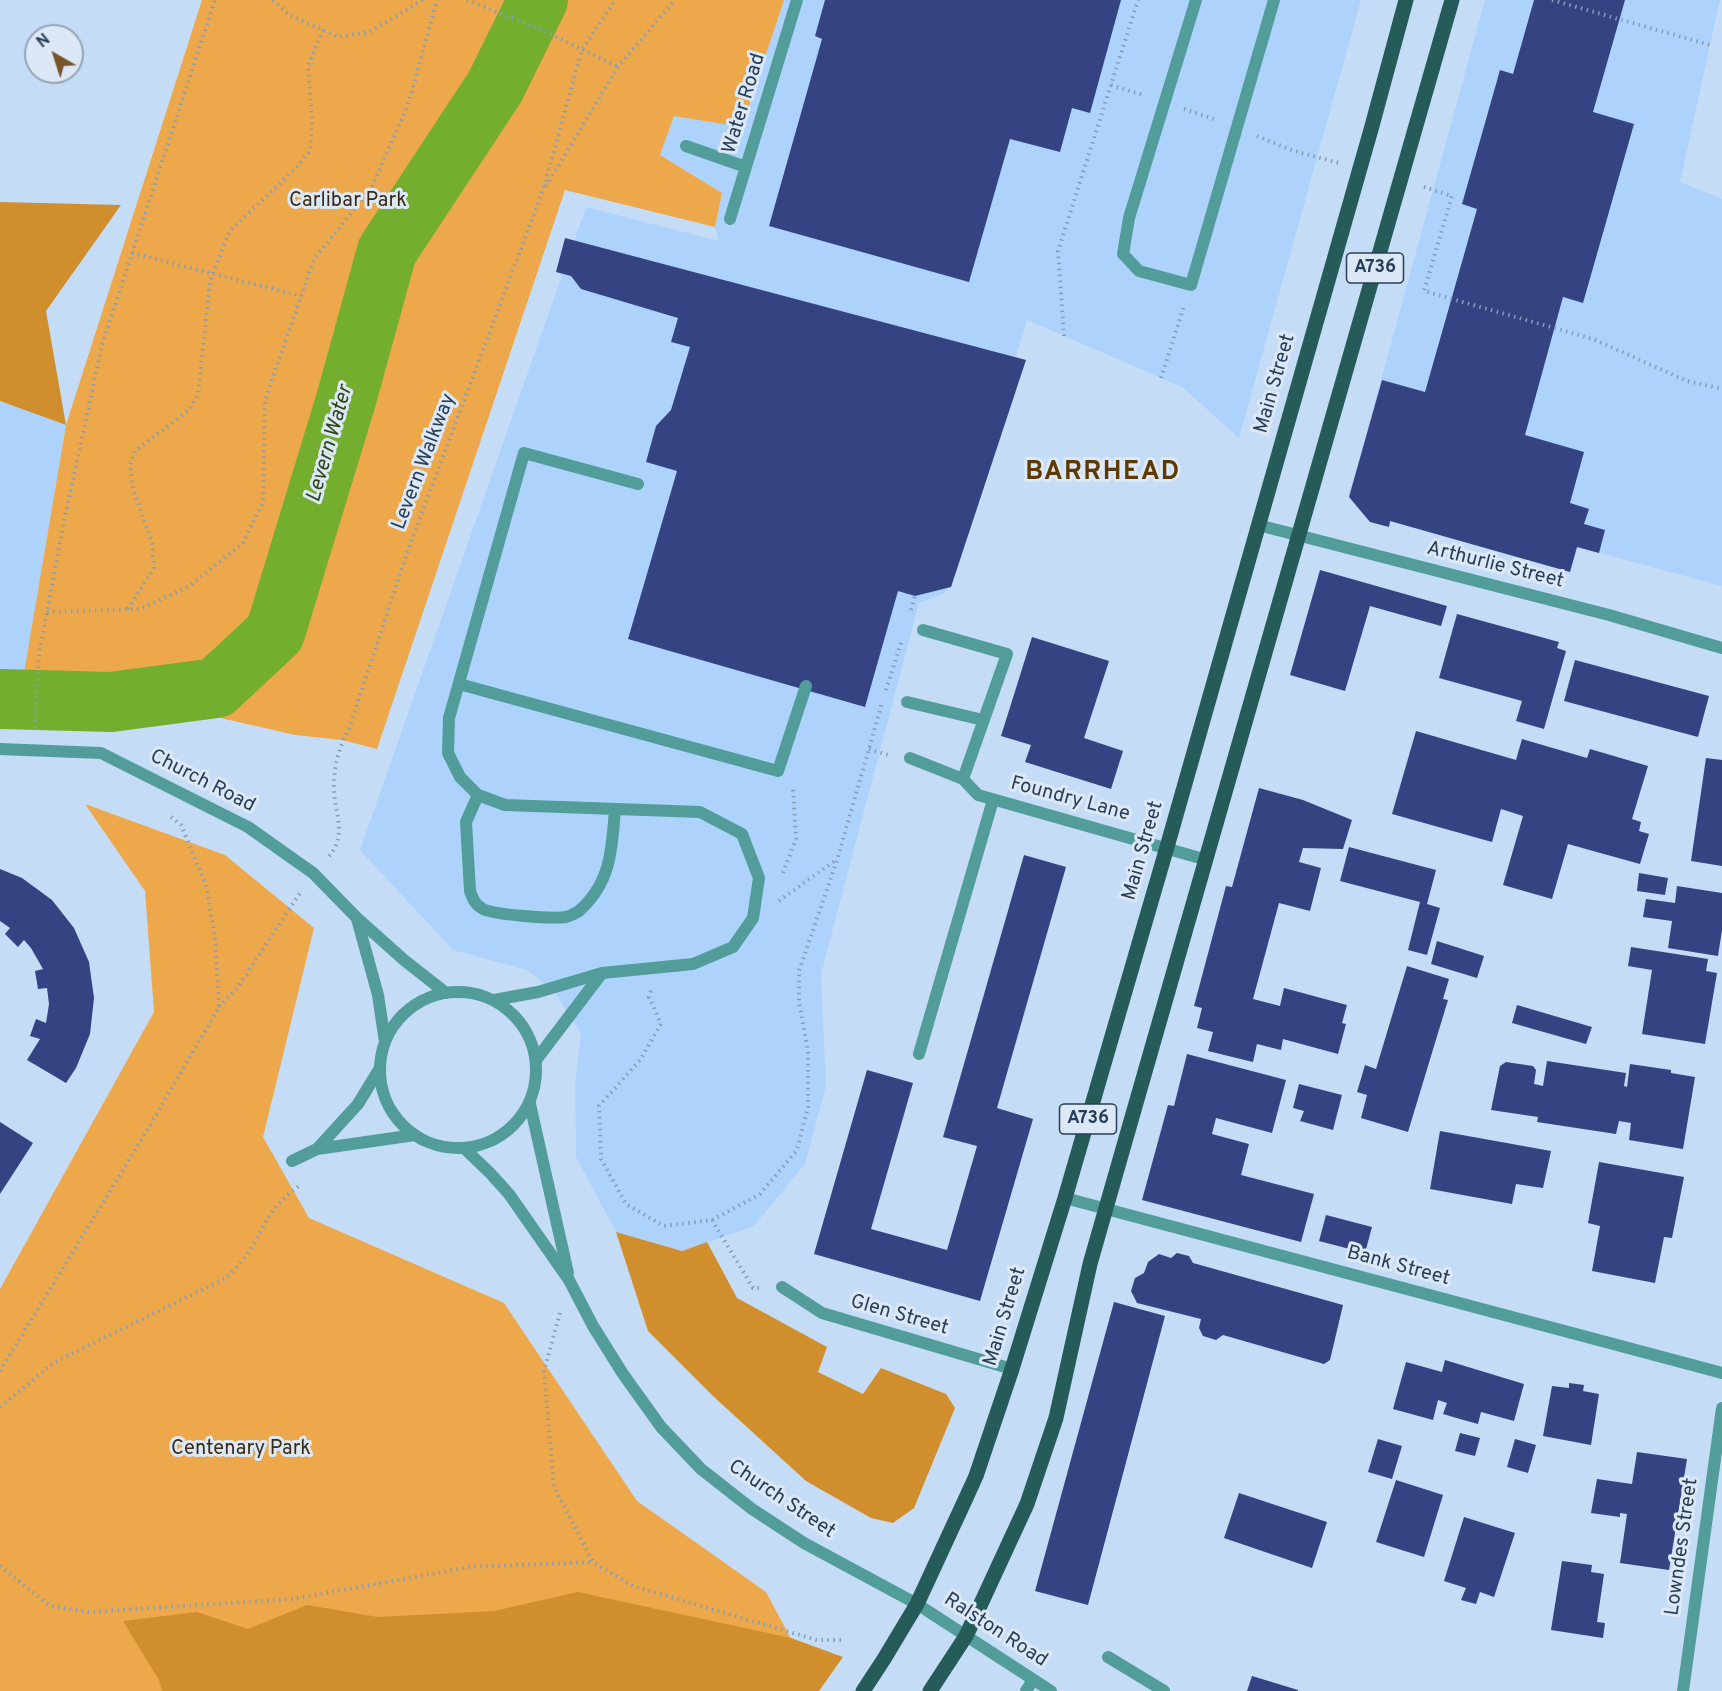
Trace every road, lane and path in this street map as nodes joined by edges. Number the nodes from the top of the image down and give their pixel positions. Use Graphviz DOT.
graph roads {
  1 [pos="215,0"];
  2 [pos="273,0"];
  3 [pos="423,0"];
  4 [pos="437,0"];
  5 [pos="467,0"];
  6 [pos="615,0"];
  7 [pos="675,0"];
  8 [pos="797,0"];
  9 [pos="1138,0"];
  10 [pos="1196,0"];
  11 [pos="1274,0"];
  12 [pos="1406,0"];
  13 [pos="1452,0"];
  14 [pos="1552,0"];
  15 [pos="323,30"];
  16 [pos="1710,45"];
  17 [pos="582,50"];
  18 [pos="618,67"];
  19 [pos="686,146"];
  20 [pos="746,167"];
  21 [pos="1401,179"];
  22 [pos="543,190"];
  23 [pos="730,219"];
  24 [pos="132,253"];
  25 [pos="213,273"];
  26 [pos="1191,285"];
  27 [pos="301,296"];
  28 [pos="1064,336"];
  29 [pos="1161,378"];
  30 [pos="1722,389"];
  31 [pos="638,484"];
  32 [pos="1258,525"];
  33 [pos="1297,536"];
  34 [pos="915,596"];
  35 [pos="127,609"];
  36 [pos="47,612"];
  37 [pos="909,617"];
  38 [pos="923,630"];
  39 [pos="902,638"];
  40 [pos="1722,648"];
  41 [pos="459,684"];
  42 [pos="806,686"];
  43 [pos="907,702"];
  44 [pos="35,717"];
  45 [pos="983,720"];
  46 [pos="340,745"];
  47 [pos="0,749"];
  48 [pos="910,758"];
  49 [pos="792,776"];
  50 [pos="963,779"];
  51 [pos="478,795"];
  52 [pos="993,800"];
  53 [pos="615,809"];
  54 [pos="165,811"];
  55 [pos="1167,847"];
  56 [pos="837,860"];
  57 [pos="1207,860"];
  58 [pos="781,878"];
  59 [pos="769,907"];
  60 [pos="357,918"];
  61 [pos="602,973"];
  62 [pos="652,988"];
  63 [pos="446,993"];
  64 [pos="494,1000"];
  65 [pos="385,1042"];
  66 [pos="920,1054"];
  67 [pos="536,1060"];
  68 [pos="380,1068"];
  69 [pos="530,1104"];
  70 [pos="415,1136"];
  71 [pos="464,1148"];
  72 [pos="317,1149"];
  73 [pos="291,1161"];
  74 [pos="1065,1198"];
  75 [pos="1106,1208"];
  76 [pos="712,1220"];
  77 [pos="569,1280"];
  78 [pos="782,1287"];
  79 [pos="1012,1369"];
  80 [pos="0,1371"];
  81 [pos="1722,1373"];
  82 [pos="0,1407"];
  83 [pos="1722,1408"];
  84 [pos="593,1562"];
  85 [pos="0,1566"];
  86 [pos="917,1604"];
  87 [pos="966,1636"];
  88 [pos="845,1640"];
  89 [pos="1108,1657"];
  90 [pos="1033,1680"];
  91 [pos="863,1691"];
  92 [pos="930,1691"];
  93 [pos="1026,1691"];
  94 [pos="1052,1691"];
  95 [pos="1164,1691"];
  96 [pos="1683,1691"];
  1 -- 24 [label="path"];
  2 -- 15 [label="path"];
  3 -- 15 [label="path"];
  4 -- 27 [label="path"];
  5 -- 17 [label="path"];
  6 -- 17 [label="path, Levern Walkway"];
  7 -- 18 [label="path, Levern Walkway"];
  8 -- 20 [label="street, Water Road"];
  9 -- 28 [label="path"];
  10 -- 26 [label="street"];
  11 -- 26 [label="street"];
  12 -- 32 [label="main road, Main Street / A736"];
  13 -- 21 [label="main road, A736"];
  14 -- 16 [label="path"];
  15 -- 25 [label="path"];
  17 -- 18 [label="path"];
  17 -- 22 [label="path, Levern Walkway"];
  18 -- 22 [label="path, Levern Walkway"];
  19 -- 20 [label="street"];
  20 -- 23 [label="street, Water Road"];
  21 -- 30 [label="path"];
  21 -- 33 [label="main road, A736"];
  22 -- 46 [label="path, Levern Walkway"];
  24 -- 25 [label="path"];
  24 -- 36 [label="path"];
  25 -- 27 [label="path"];
  25 -- 35 [label="path"];
  26 -- 29 [label="path"];
  27 -- 35 [label="path"];
  31 -- 41 [label="street"];
  32 -- 33 [label="street, Arthurlie Street"];
  32 -- 55 [label="main road, Main Street / A736"];
  33 -- 40 [label="street, Arthurlie Street"];
  33 -- 57 [label="main road, A736"];
  34 -- 37 [label="path"];
  35 -- 36 [label="path"];
  36 -- 44 [label="path"];
  38 -- 45 [label="street"];
  39 -- 56 [label="path"];
  41 -- 42 [label="street"];
  41 -- 51 [label="street"];
  43 -- 45 [label="street"];
  45 -- 50 [label="street"];
  47 -- 60 [label="street, Church Road"];
  48 -- 50 [label="street, Foundry Lane"];
  49 -- 58 [label="path"];
  50 -- 52 [label="street, Foundry Lane"];
  51 -- 53 [label="street"];
  51 -- 53 [label="street"];
  52 -- 55 [label="street, Foundry Lane"];
  52 -- 66 [label="street"];
  53 -- 61 [label="street"];
  54 -- 80 [label="path"];
  55 -- 57 [label="street, Foundry Lane"];
  55 -- 74 [label="main road, Main Street / A736"];
  56 -- 59 [label="path"];
  56 -- 76 [label="path"];
  57 -- 75 [label="main road, A736"];
  60 -- 63 [label="street, Church Road"];
  60 -- 65 [label="street, Church Road"];
  61 -- 64 [label="street"];
  61 -- 67 [label="street"];
  62 -- 76 [label="path"];
  63 -- 64 [label="street"];
  63 -- 65 [label="street"];
  64 -- 67 [label="street"];
  65 -- 68 [label="street"];
  67 -- 69 [label="street"];
  68 -- 70 [label="street"];
  68 -- 72 [label="street"];
  69 -- 71 [label="street"];
  69 -- 77 [label="street, Church Street"];
  70 -- 71 [label="street"];
  70 -- 72 [label="street"];
  71 -- 77 [label="street, Church Street"];
  72 -- 73 [label="street"];
  73 -- 82 [label="path"];
  74 -- 75 [label="street, Bank Street"];
  74 -- 79 [label="main road, Main Street / A736"];
  75 -- 81 [label="street, Bank Street"];
  75 -- 87 [label="main road, A736"];
  76 -- 78 [label="path"];
  77 -- 84 [label="path"];
  77 -- 86 [label="street, Church Street"];
  78 -- 79 [label="street, Glen Street"];
  79 -- 86 [label="main road, Main Street / A736"];
  83 -- 96 [label="street, Lowndes Street"];
  84 -- 85 [label="path"];
  84 -- 88 [label="path"];
  86 -- 87 [label="street, Ralston Road"];
  86 -- 91 [label="main road, Main Street / A736"];
  87 -- 90 [label="street, Ralston Road"];
  87 -- 92 [label="main road, A736"];
  89 -- 95 [label="street"];
  90 -- 93 [label="street"];
  90 -- 94 [label="street, Ralston Road"];
}
